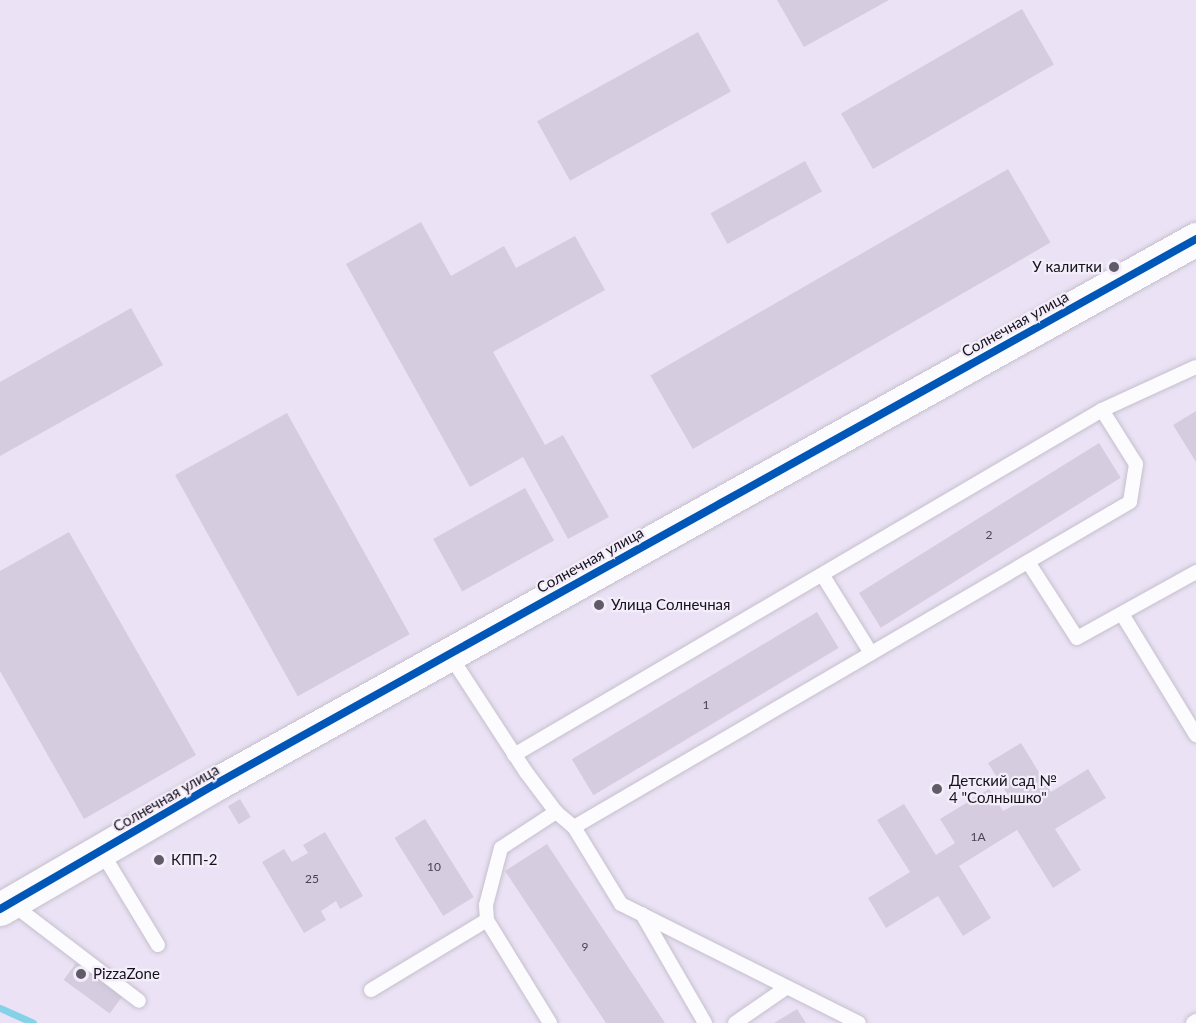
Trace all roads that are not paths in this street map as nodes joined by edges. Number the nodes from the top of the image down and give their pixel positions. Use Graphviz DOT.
graph roads {
  1 [pos="1196,239"];
  2 [pos="1196,367"];
  3 [pos="1102,410"];
  4 [pos="1029,562"];
  5 [pos="1196,572"];
  6 [pos="823,576"];
  7 [pos="1122,614"];
  8 [pos="871,653"];
  9 [pos="449,654"];
  10 [pos="1196,735"];
  11 [pos="514,755"];
  12 [pos="556,812"];
  13 [pos="574,827"];
  14 [pos="101,851"];
  15 [pos="6,906"];
  16 [pos="642,915"];
  17 [pos="487,920"];
  18 [pos="158,945"];
  19 [pos="787,987"];
  20 [pos="371,990"];
  21 [pos="140,1001"];
  22 [pos="550,1023"];
  23 [pos="705,1023"];
  24 [pos="735,1023"];
  25 [pos="859,1023"];
  1 -- 9 [label="street, Солнечная улица"];
  2 -- 3 [label="lane"];
  3 -- 4 [label="lane"];
  3 -- 6 [label="lane"];
  4 -- 7 [label="lane"];
  4 -- 8 [label="lane"];
  5 -- 7 [label="lane"];
  6 -- 8 [label="lane"];
  6 -- 11 [label="lane"];
  7 -- 10 [label="lane"];
  8 -- 13 [label="lane"];
  9 -- 11 [label="lane"];
  9 -- 14 [label="street, Солнечная улица"];
  11 -- 12 [label="lane"];
  12 -- 13 [label="lane"];
  12 -- 17 [label="lane"];
  13 -- 16 [label="lane"];
  14 -- 15 [label="street, Солнечная улица"];
  14 -- 18 [label="lane"];
  15 -- 21 [label="lane"];
  16 -- 19 [label="lane"];
  16 -- 23 [label="lane"];
  17 -- 20 [label="lane"];
  17 -- 22 [label="lane"];
  19 -- 24 [label="lane"];
  19 -- 25 [label="lane"];
}
